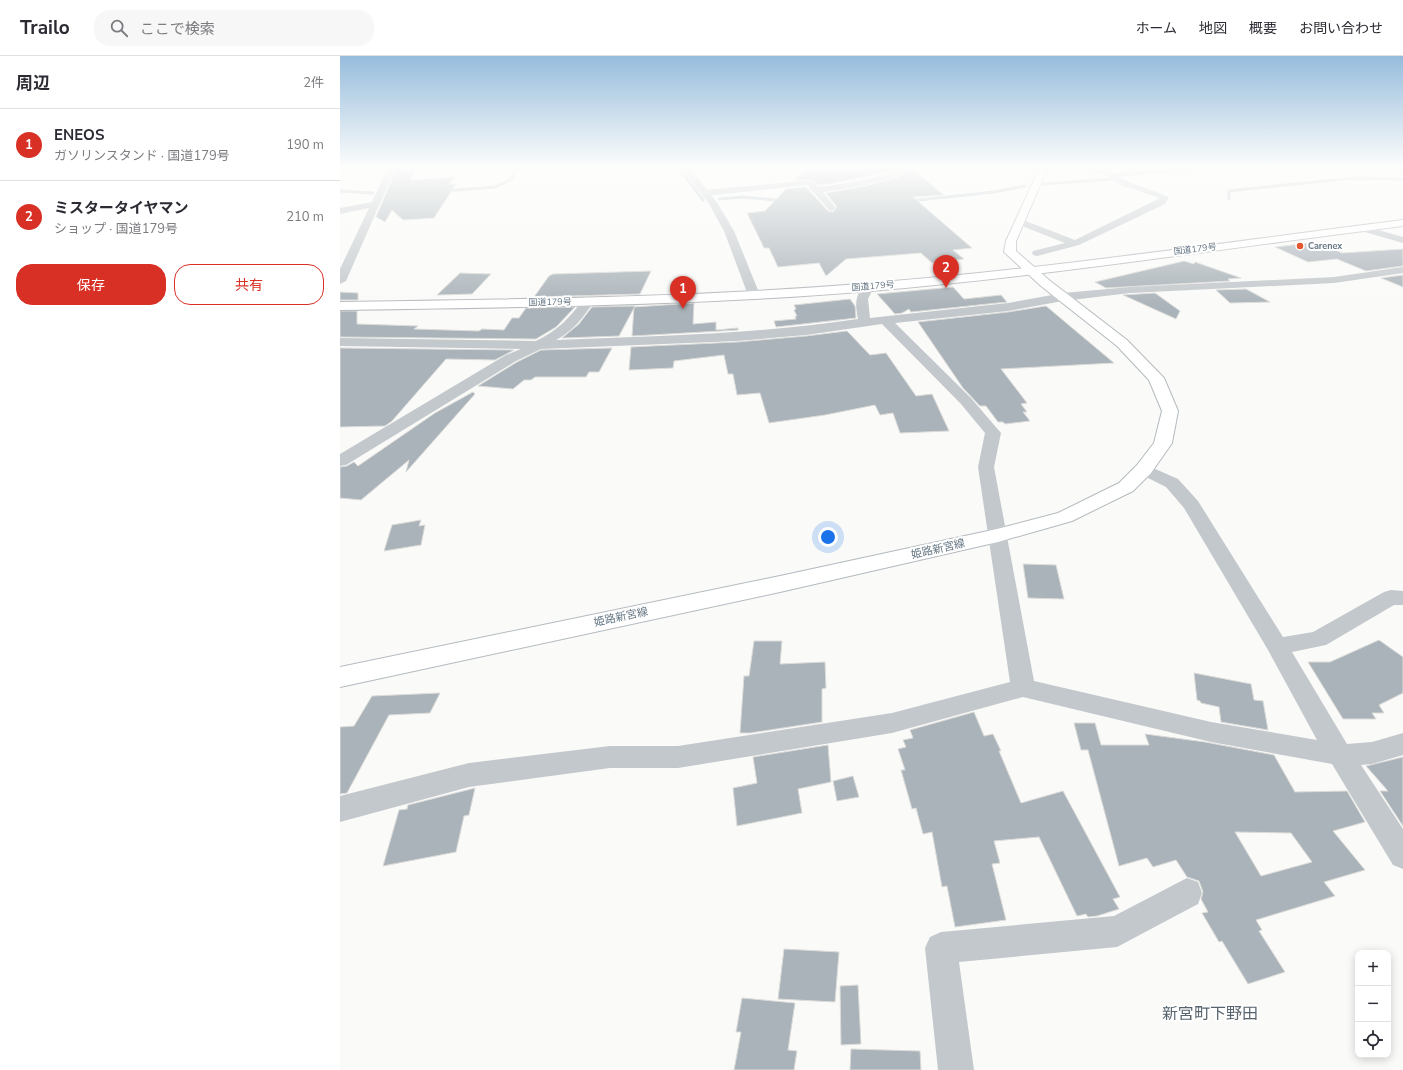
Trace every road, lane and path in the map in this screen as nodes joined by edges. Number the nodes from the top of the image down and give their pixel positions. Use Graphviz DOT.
graph roads {
  1 [pos="370,214"];
  2 [pos="719,214"];
  3 [pos="1023,214"];
  4 [pos="1137,214"];
  5 [pos="1020,222"];
  6 [pos="1403,223"];
  7 [pos="1361,228"];
  8 [pos="1403,240"];
  9 [pos="1075,243"];
  10 [pos="1033,261"];
  11 [pos="1403,270"];
  12 [pos="340,281"];
  13 [pos="868,287"];
  14 [pos="754,295"];
  15 [pos="1063,298"];
  16 [pos="588,302"];
  17 [pos="340,306"];
  18 [pos="875,321"];
  19 [pos="340,342"];
  20 [pos="540,345"];
  21 [pos="340,461"];
  22 [pos="1144,469"];
  23 [pos="998,535"];
  24 [pos="1403,598"];
  25 [pos="1277,646"];
  26 [pos="340,677"];
  27 [pos="1023,688"];
  28 [pos="1403,744"];
  29 [pos="1342,755"];
  30 [pos="340,809"];
  31 [pos="1403,855"];
  32 [pos="1187,893"];
  33 [pos="956,1070"];
  1 -- 12 [label="street"];
  2 -- 14 [label="street"];
  3 -- 5 [label="main road, 姫路新宮線"];
  4 -- 9 [label="street"];
  5 -- 9 [label="street"];
  5 -- 10 [label="main road, 姫路新宮線"];
  6 -- 7 [label="main road, 国道179号"];
  7 -- 8 [label="street"];
  7 -- 10 [label="main road, 国道179号"];
  9 -- 10 [label="street"];
  10 -- 13 [label="main road, 国道179号"];
  10 -- 15 [label="main road, 姫路新宮線"];
  11 -- 15 [label="street"];
  13 -- 14 [label="main road, 国道179号"];
  13 -- 18 [label="street"];
  14 -- 16 [label="main road, 国道179号"];
  15 -- 18 [label="street"];
  15 -- 22 [label="main road, 姫路新宮線"];
  16 -- 17 [label="main road, 国道179号"];
  16 -- 20 [label="street"];
  18 -- 20 [label="street"];
  18 -- 23 [label="street"];
  19 -- 20 [label="street"];
  20 -- 21 [label="street"];
  22 -- 23 [label="main road, 姫路新宮線"];
  22 -- 25 [label="street"];
  23 -- 26 [label="main road, 姫路新宮線"];
  23 -- 27 [label="street"];
  24 -- 25 [label="street"];
  25 -- 29 [label="street"];
  27 -- 29 [label="street"];
  27 -- 30 [label="street"];
  28 -- 29 [label="street"];
  29 -- 31 [label="street"];
  32 -- 33 [label="street"];
}
